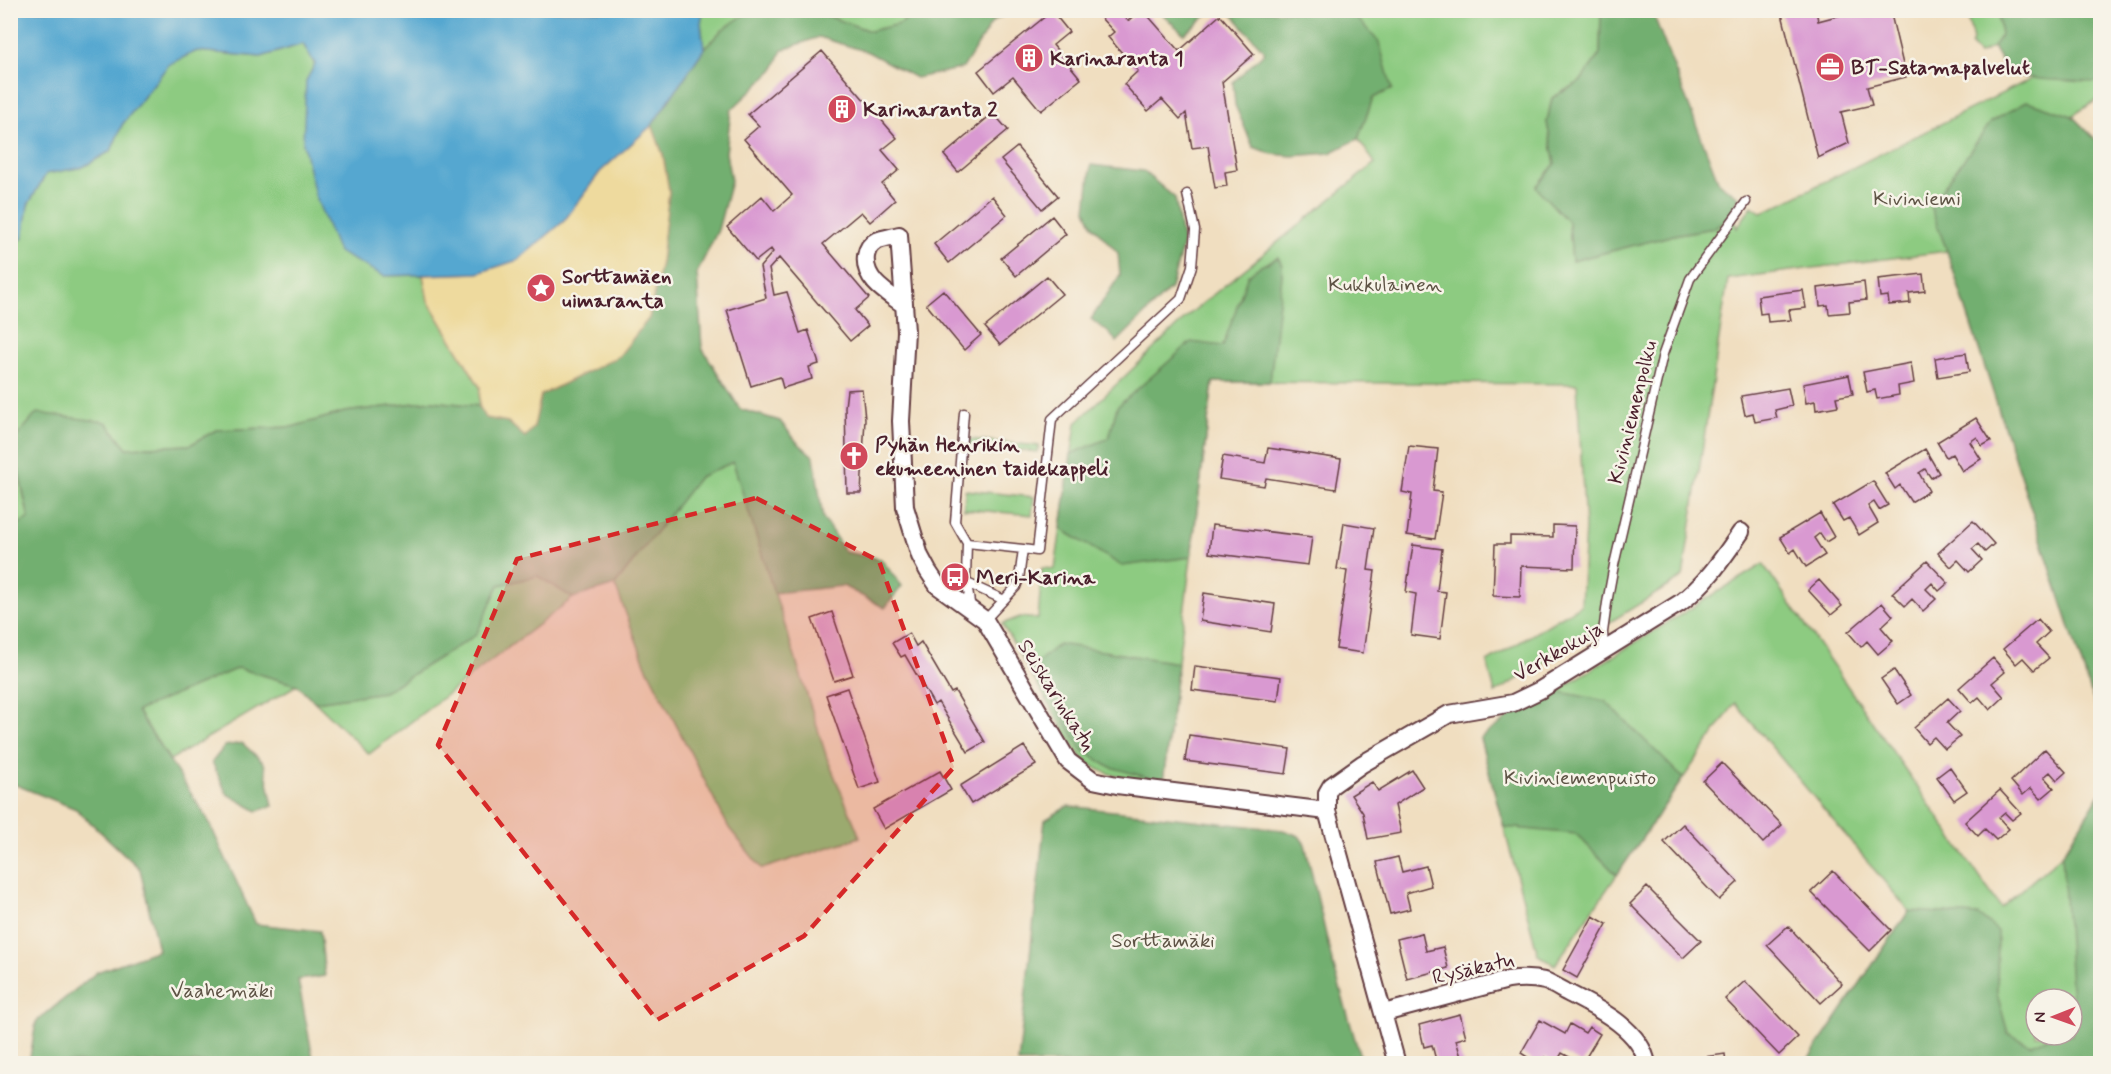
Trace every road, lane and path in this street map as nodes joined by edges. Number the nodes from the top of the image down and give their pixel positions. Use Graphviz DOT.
graph roads {
  1 [pos="1187,194"];
  2 [pos="1746,202"];
  3 [pos="904,305"];
  4 [pos="964,413"];
  5 [pos="1741,532"];
  6 [pos="967,543"];
  7 [pos="1023,549"];
  8 [pos="967,583"];
  9 [pos="1002,599"];
  10 [pos="971,609"];
  11 [pos="985,620"];
  12 [pos="1604,650"];
  13 [pos="1327,811"];
  14 [pos="1384,1013"];
  15 [pos="1397,1064"];
  16 [pos="1647,1064"];
  1 -- 7 [label="lane"];
  2 -- 12 [label="lane, Kiviniemenpolku"];
  3 -- 10 [label="street, Seiskarinkatu"];
  4 -- 6 [label="lane"];
  5 -- 12 [label="street, Verkkokuja"];
  6 -- 7 [label="lane"];
  6 -- 8 [label="lane"];
  7 -- 9 [label="lane"];
  8 -- 9 [label="lane"];
  8 -- 10 [label="lane"];
  9 -- 11 [label="lane"];
  10 -- 11 [label="street, Seiskarinkatu"];
  11 -- 13 [label="street, Seiskarinkatu"];
  12 -- 13 [label="street, Verkkokuja"];
  13 -- 14 [label="street"];
  14 -- 15 [label="street"];
  14 -- 16 [label="street, Rysäkatu"];
}
